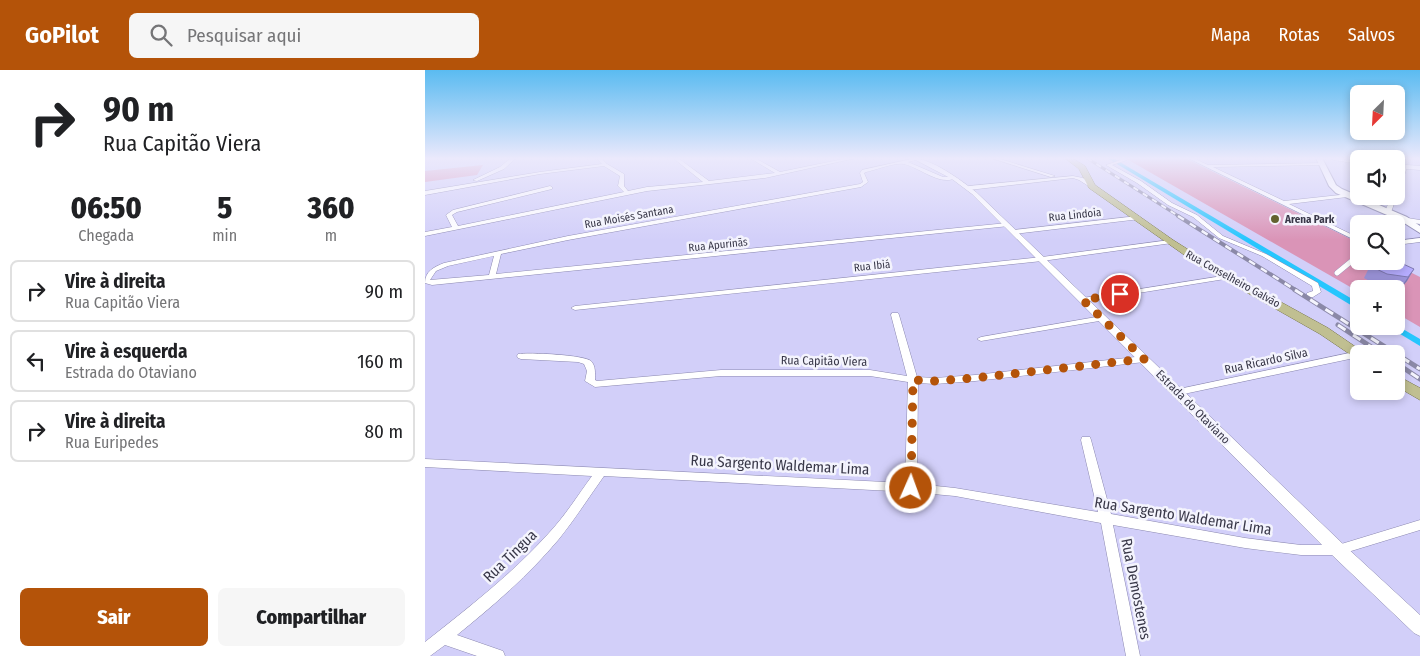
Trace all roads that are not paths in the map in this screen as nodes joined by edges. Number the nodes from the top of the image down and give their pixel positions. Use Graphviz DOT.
graph roads {
  1 [pos="461,185"];
  2 [pos="466,185"];
  3 [pos="621,185"];
  4 [pos="687,185"];
  5 [pos="859,185"];
  6 [pos="965,185"];
  7 [pos="993,185"];
  8 [pos="1144,185"];
  9 [pos="1246,185"];
  10 [pos="1333,185"];
  11 [pos="1092,186"];
  12 [pos="457,187"];
  13 [pos="550,188"];
  14 [pos="969,188"];
  15 [pos="425,193"];
  16 [pos="627,193"];
  17 [pos="1347,196"];
  18 [pos="1283,203"];
  19 [pos="1391,205"];
  20 [pos="1389,212"];
  21 [pos="1395,215"];
  22 [pos="1138,218"];
  23 [pos="1405,220"];
  24 [pos="1405,222"];
  25 [pos="456,228"];
  26 [pos="1011,228"];
  27 [pos="1420,231"];
  28 [pos="425,234"];
  29 [pos="1350,236"];
  30 [pos="1405,238"];
  31 [pos="1170,242"];
  32 [pos="498,252"];
  33 [pos="1042,259"];
  34 [pos="1350,262"];
  35 [pos="1337,273"];
  36 [pos="492,277"];
  37 [pos="1229,277"];
  38 [pos="431,283"];
  39 [pos="1310,295"];
  40 [pos="1083,300"];
  41 [pos="575,308"];
  42 [pos="895,315"];
  43 [pos="1102,318"];
  44 [pos="981,340"];
  45 [pos="1350,348"];
  46 [pos="521,356"];
  47 [pos="1350,356"];
  48 [pos="1144,359"];
  49 [pos="913,380"];
  50 [pos="1405,385"];
  51 [pos="1179,392"];
  52 [pos="1420,395"];
  53 [pos="1086,440"];
  54 [pos="425,463"];
  55 [pos="602,471"];
  56 [pos="911,488"];
  57 [pos="1106,519"];
  58 [pos="1420,525"];
  59 [pos="1338,550"];
  60 [pos="1420,627"];
  61 [pos="443,637"];
  62 [pos="425,651"];
  63 [pos="498,656"];
  64 [pos="1133,656"];
  1 -- 12 [label="street"];
  2 -- 12 [label="street"];
  3 -- 16 [label="street"];
  4 -- 16 [label="street"];
  5 -- 32 [label="street, Rua Moisés Santana"];
  6 -- 14 [label="street, Estrada do Otaviano"];
  7 -- 14 [label="street"];
  8 -- 39 [label="street"];
  9 -- 18 [label="street"];
  10 -- 17 [label="main road"];
  11 -- 22 [label="main road, Rua Conselheiro Galvão"];
  12 -- 15 [label="street"];
  13 -- 25 [label="street"];
  14 -- 26 [label="street, Estrada do Otaviano"];
  16 -- 25 [label="street"];
  17 -- 18 [label="street"];
  17 -- 20 [label="main road"];
  18 -- 29 [label="street"];
  19 -- 20 [label="street"];
  20 -- 21 [label="main road"];
  22 -- 26 [label="street, Rua Lindoia"];
  22 -- 31 [label="main road, Rua Conselheiro Galvão"];
  23 -- 27 [label="street"];
  24 -- 27 [label="main road"];
  25 -- 28 [label="street"];
  26 -- 33 [label="street, Estrada do Otaviano"];
  26 -- 36 [label="street, Rua Apurinãs"];
  27 -- 30 [label="street"];
  31 -- 33 [label="street, Rua Ibiá"];
  31 -- 37 [label="main road, Rua Conselheiro Galvão"];
  32 -- 36 [label="street"];
  32 -- 38 [label="street, Rua Moisés Santana"];
  33 -- 40 [label="street, Estrada do Otaviano"];
  33 -- 41 [label="street, Rua Ibiá"];
  34 -- 35 [label="street"];
  36 -- 38 [label="street, Rua Apurinãs"];
  37 -- 40 [label="street"];
  37 -- 45 [label="main road, Rua Conselheiro Galvão"];
  40 -- 43 [label="street, Estrada do Otaviano"];
  42 -- 49 [label="street"];
  43 -- 44 [label="street"];
  43 -- 48 [label="street, Estrada do Otaviano"];
  46 -- 49 [label="street, Rua Capitão Viera"];
  47 -- 51 [label="street, Rua Ricardo Silva"];
  48 -- 49 [label="street, Rua Capitão Viera"];
  48 -- 51 [label="street, Estrada do Otaviano"];
  49 -- 56 [label="street"];
  50 -- 52 [label="main road"];
  51 -- 59 [label="street, Estrada do Otaviano"];
  53 -- 57 [label="street, Rua Demostenes"];
  54 -- 55 [label="street, Rua Sargento Waldemar Lima"];
  55 -- 56 [label="street, Rua Sargento Waldemar Lima"];
  55 -- 61 [label="street, Rua Tingua"];
  56 -- 57 [label="street, Rua Sargento Waldemar Lima"];
  57 -- 59 [label="street, Rua Sargento Waldemar Lima"];
  57 -- 64 [label="street, Rua Demostenes"];
  58 -- 59 [label="street, Rua Sargento Waldemar Lima"];
  59 -- 60 [label="street, Estrada do Otaviano"];
  61 -- 62 [label="street, Rua Tingua"];
  61 -- 63 [label="street"];
}
